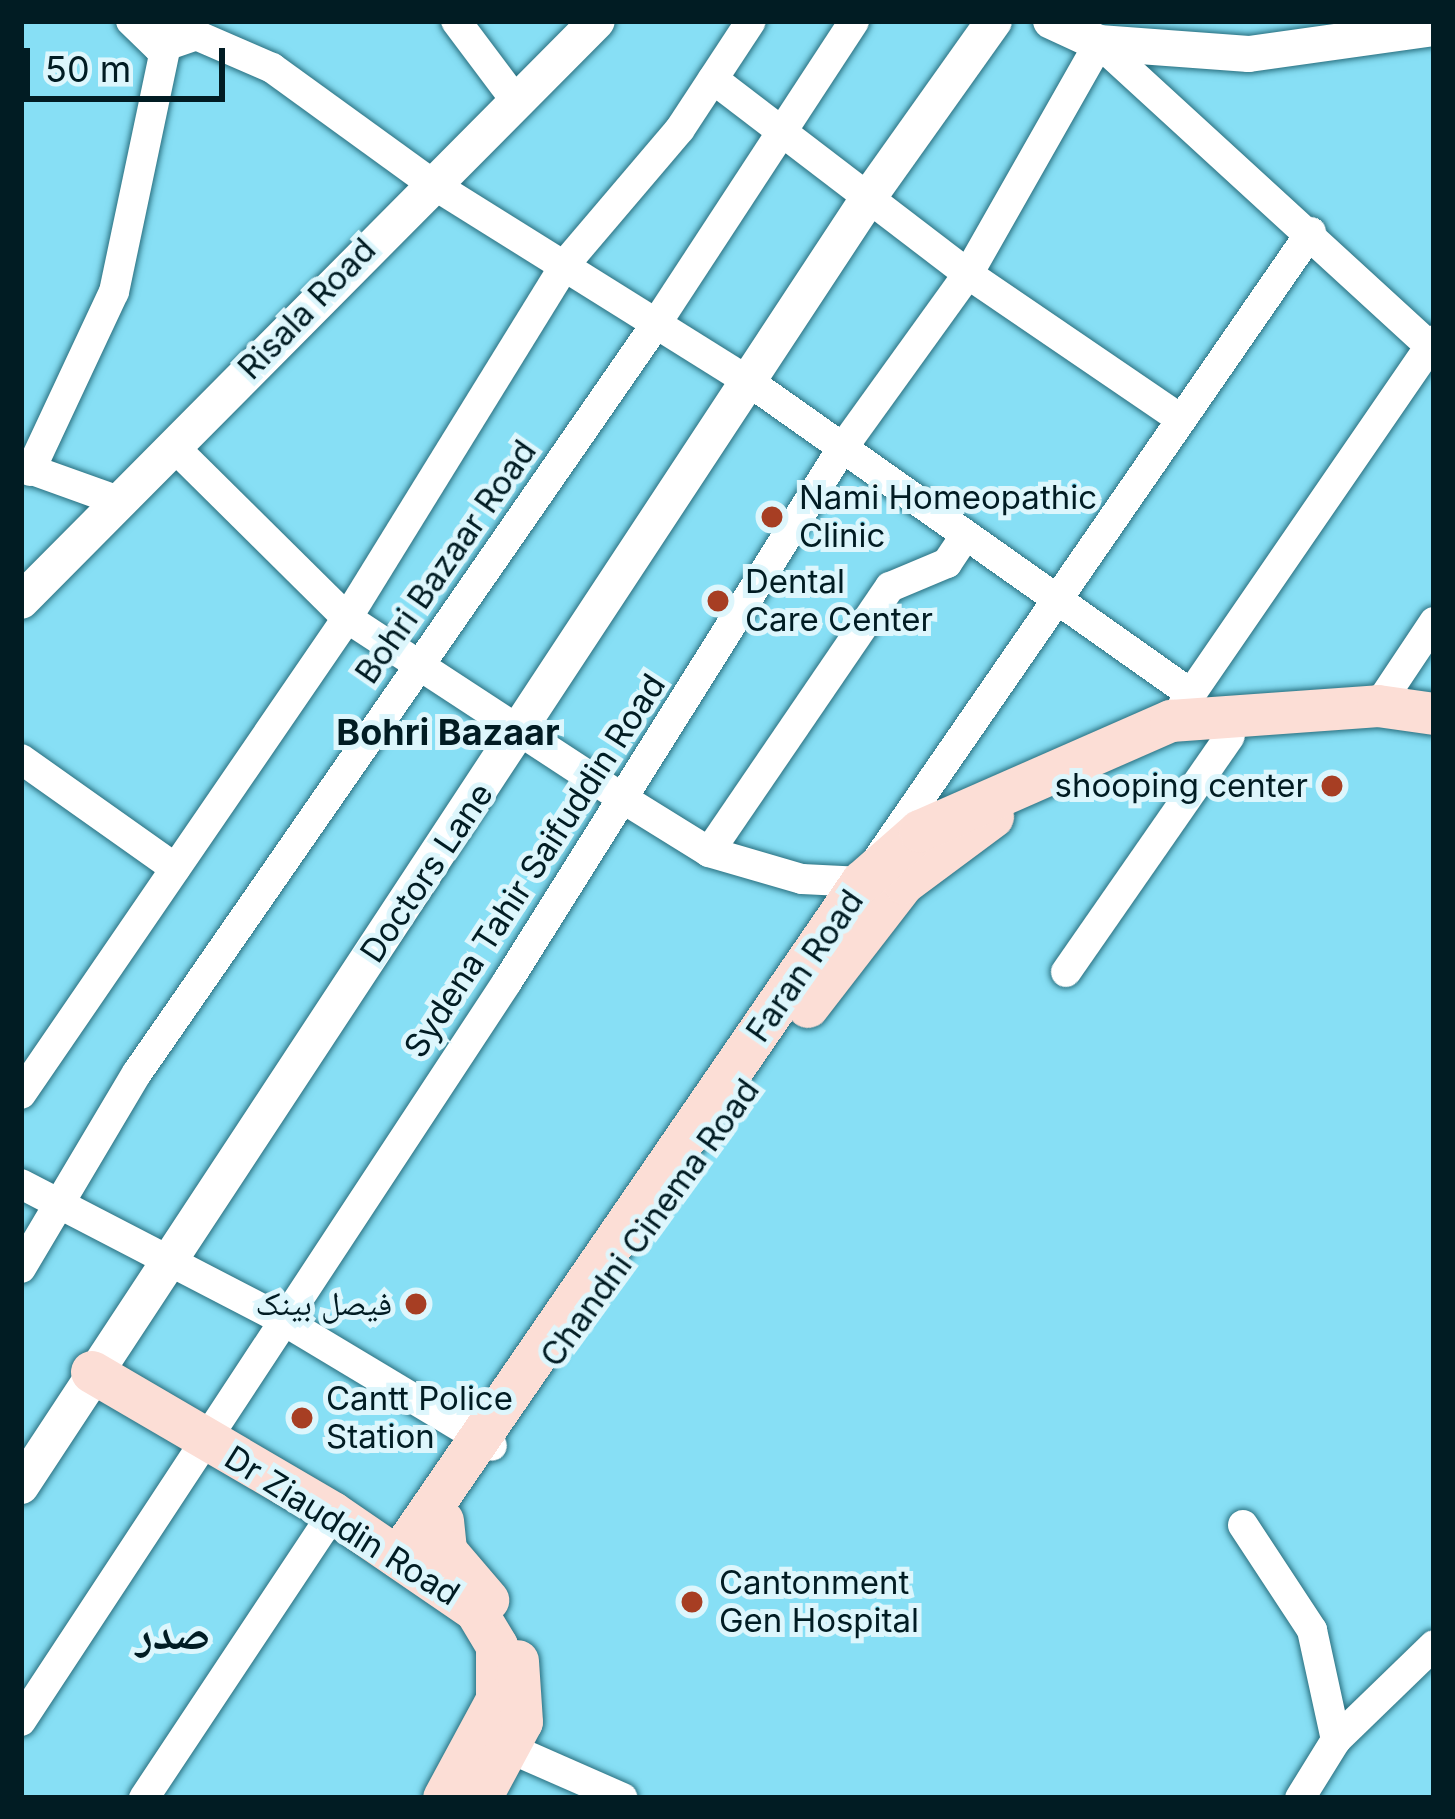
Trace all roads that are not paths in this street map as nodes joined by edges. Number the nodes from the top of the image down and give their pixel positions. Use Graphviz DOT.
graph roads {
  1 [pos="131,21"];
  2 [pos="456,21"];
  3 [pos="597,21"];
  4 [pos="752,21"];
  5 [pos="854,21"];
  6 [pos="994,21"];
  7 [pos="1052,21"];
  8 [pos="1434,28"];
  9 [pos="165,35"];
  10 [pos="1099,43"];
  11 [pos="713,80"];
  12 [pos="513,97"];
  13 [pos="783,132"];
  14 [pos="431,182"];
  15 [pos="872,194"];
  16 [pos="1311,232"];
  17 [pos="566,263"];
  18 [pos="968,274"];
  19 [pos="656,323"];
  20 [pos="1432,345"];
  21 [pos="751,383"];
  22 [pos="1179,418"];
  23 [pos="174,447"];
  24 [pos="841,450"];
  25 [pos="26,468"];
  26 [pos="118,501"];
  27 [pos="963,539"];
  28 [pos="1054,599"];
  29 [pos="21,601"];
  30 [pos="347,617"];
  31 [pos="1434,622"];
  32 [pos="417,667"];
  33 [pos="1378,706"];
  34 [pos="1181,708"];
  35 [pos="1434,714"];
  36 [pos="523,733"];
  37 [pos="1230,736"];
  38 [pos="1434,742"];
  39 [pos="21,759"];
  40 [pos="622,798"];
  41 [pos="709,852"];
  42 [pos="175,868"];
  43 [pos="862,882"];
  44 [pos="1066,972"];
  45 [pos="21,1094"];
  46 [pos="21,1184"];
  47 [pos="57,1204"];
  48 [pos="168,1257"];
  49 [pos="21,1268"];
  50 [pos="281,1319"];
  51 [pos="92,1372"];
  52 [pos="202,1439"];
  53 [pos="484,1441"];
  54 [pos="21,1486"];
  55 [pos="333,1513"];
  56 [pos="443,1521"];
  57 [pos="1243,1525"];
  58 [pos="407,1562"];
  59 [pos="1434,1645"];
  60 [pos="21,1721"];
  61 [pos="1336,1740"];
  62 [pos="509,1748"];
  63 [pos="144,1798"];
  64 [pos="444,1798"];
  65 [pos="481,1798"];
  66 [pos="623,1798"];
  67 [pos="1300,1798"];
  1 -- 9 [label="street"];
  2 -- 12 [label="street"];
  3 -- 12 [label="street, Risala Road"];
  4 -- 11 [label="street"];
  5 -- 13 [label="street, Bohri Bazaar Road"];
  6 -- 15 [label="street, Doctors Lane"];
  7 -- 10 [label="street"];
  8 -- 10 [label="street"];
  9 -- 14 [label="street"];
  9 -- 25 [label="street"];
  10 -- 16 [label="street"];
  10 -- 18 [label="street, Sydena Tahir Saifuddin Road"];
  11 -- 13 [label="street"];
  11 -- 17 [label="street"];
  12 -- 14 [label="street, Risala Road"];
  13 -- 15 [label="street"];
  13 -- 19 [label="street, Bohri Bazaar Road"];
  14 -- 17 [label="street"];
  14 -- 23 [label="street, Risala Road"];
  15 -- 18 [label="street"];
  15 -- 21 [label="street, Doctors Lane"];
  16 -- 20 [label="street"];
  16 -- 22 [label="street"];
  17 -- 19 [label="street"];
  17 -- 30 [label="street"];
  18 -- 22 [label="street"];
  18 -- 24 [label="street, Sydena Tahir Saifuddin Road"];
  19 -- 21 [label="street"];
  19 -- 32 [label="street, Bohri Bazaar Road"];
  20 -- 34 [label="street"];
  21 -- 24 [label="street"];
  21 -- 36 [label="street, Doctors Lane"];
  22 -- 28 [label="street"];
  23 -- 26 [label="street, Risala Road"];
  23 -- 30 [label="street"];
  24 -- 27 [label="street"];
  24 -- 40 [label="street, Sydena Tahir Saifuddin Road"];
  25 -- 26 [label="street"];
  26 -- 29 [label="street, Risala Road"];
  27 -- 28 [label="street"];
  27 -- 41 [label="street"];
  28 -- 34 [label="street"];
  28 -- 43 [label="street"];
  30 -- 32 [label="street"];
  30 -- 42 [label="street"];
  31 -- 33 [label="street"];
  32 -- 36 [label="street"];
  32 -- 47 [label="street, Bohri Bazaar Road"];
  33 -- 34 [label="main road, Faran Road"];
  33 -- 35 [label="main road, Faran Road"];
  34 -- 43 [label="main road, Faran Road"];
  36 -- 40 [label="street"];
  36 -- 48 [label="street, Doctors Lane"];
  37 -- 38 [label="main road, Chandni Cinema Road"];
  37 -- 44 [label="street"];
  37 -- 53 [label="main road, Chandni Cinema Road"];
  39 -- 42 [label="street"];
  40 -- 41 [label="street"];
  40 -- 50 [label="street, Sydena Tahir Saifuddin Road"];
  41 -- 43 [label="street"];
  42 -- 45 [label="street"];
  43 -- 53 [label="main road, Faran Road"];
  46 -- 47 [label="street"];
  47 -- 48 [label="street"];
  47 -- 49 [label="street, Bohri Bazaar Road"];
  48 -- 50 [label="street"];
  48 -- 51 [label="street, Doctors Lane"];
  50 -- 52 [label="street, Sydena Tahir Saifuddin Road"];
  50 -- 53 [label="street"];
  51 -- 52 [label="main road, Dr Ziauddin Road"];
  51 -- 54 [label="street, Doctors Lane"];
  52 -- 55 [label="main road, Dr Ziauddin Road"];
  52 -- 60 [label="street, Sydena Tahir Saifuddin Road"];
  53 -- 56 [label="main road, Chandni Cinema Road"];
  53 -- 58 [label="main road, Faran Road"];
  55 -- 58 [label="main road, Dr Ziauddin Road"];
  55 -- 63 [label="street"];
  56 -- 58 [label="main road, Chandni Cinema Road"];
  56 -- 62 [label="main road, Dr Ziauddin Road"];
  57 -- 61 [label="street"];
  58 -- 64 [label="main road, Dr Ziauddin Road"];
  59 -- 61 [label="street"];
  61 -- 67 [label="street"];
  62 -- 65 [label="main road, Dr Ziauddin Road"];
  62 -- 66 [label="street"];
}
